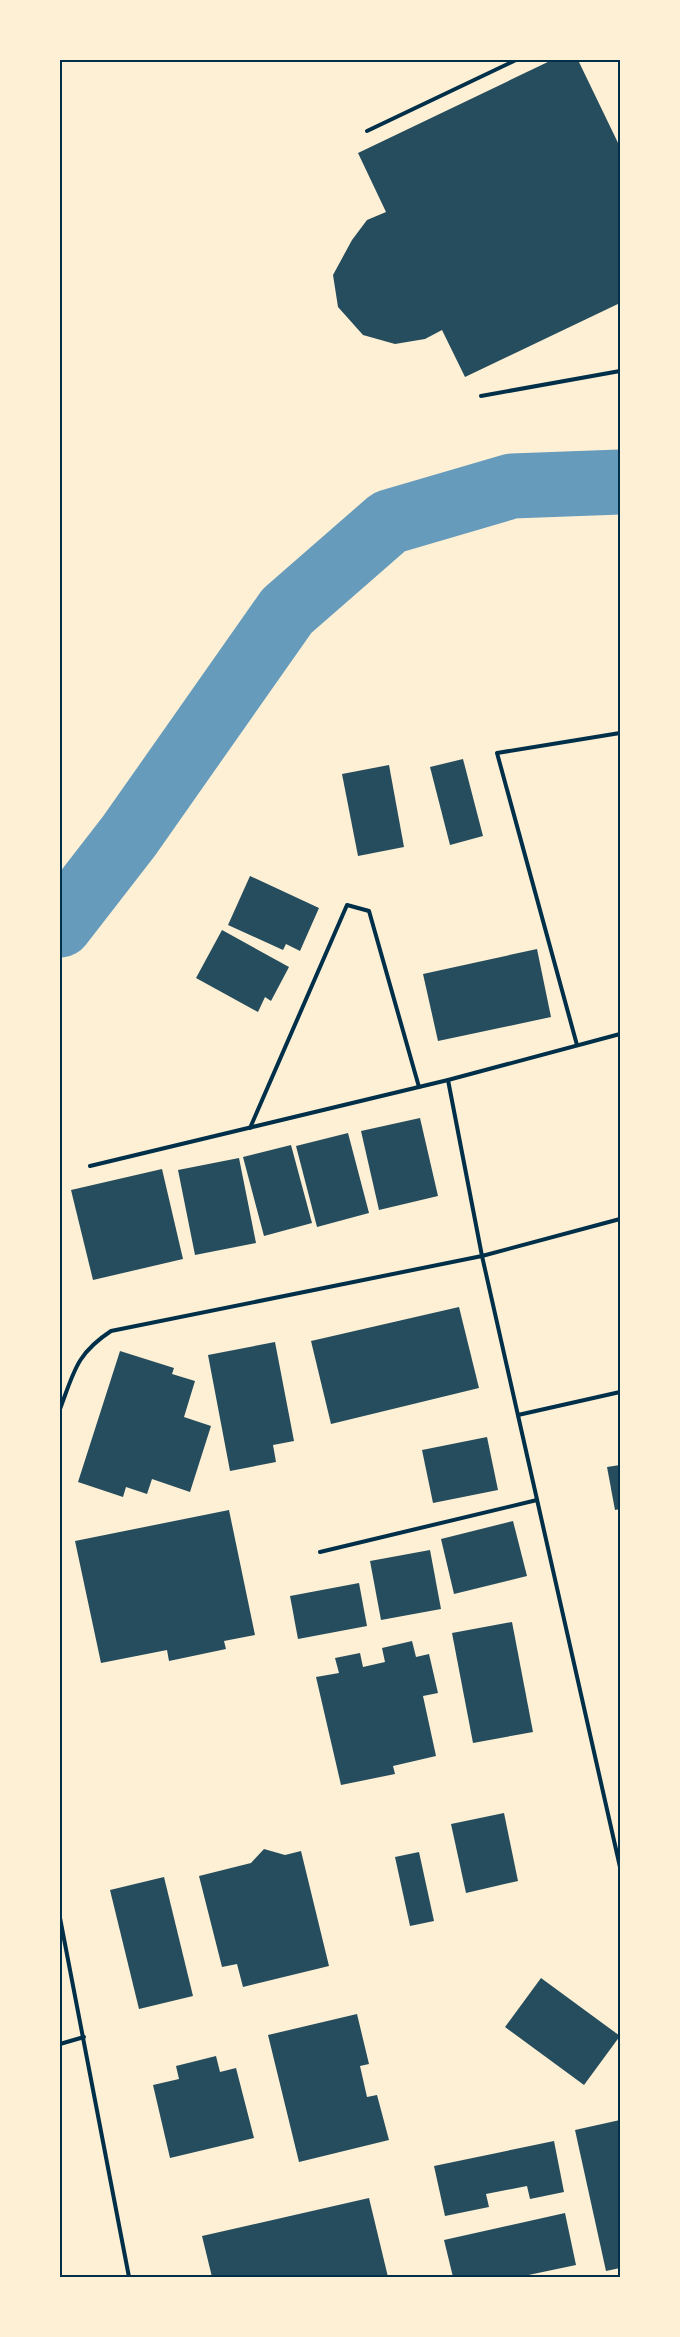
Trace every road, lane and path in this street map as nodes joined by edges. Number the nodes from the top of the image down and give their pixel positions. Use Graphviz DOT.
graph roads {
  1 [pos="516,60"];
  2 [pos="367,131"];
  3 [pos="620,371"];
  4 [pos="481,396"];
  5 [pos="620,733"];
  6 [pos="620,1034"];
  7 [pos="576,1045"];
  8 [pos="448,1080"];
  9 [pos="420,1087"];
  10 [pos="250,1128"];
  11 [pos="90,1166"];
  12 [pos="620,1219"];
  13 [pos="482,1256"];
  14 [pos="620,1392"];
  15 [pos="60,1409"];
  16 [pos="518,1415"];
  17 [pos="538,1500"];
  18 [pos="320,1552"];
  19 [pos="620,1867"];
  20 [pos="60,1918"];
  21 [pos="84,2038"];
  22 [pos="60,2044"];
  23 [pos="129,2277"];
  1 -- 2 [label="lane"];
  3 -- 4 [label="lane"];
  5 -- 7 [label="lane"];
  6 -- 7 [label="lane"];
  7 -- 8 [label="lane"];
  8 -- 9 [label="lane"];
  8 -- 13 [label="lane"];
  9 -- 10 [label="lane"];
  9 -- 10 [label="lane"];
  10 -- 11 [label="lane"];
  12 -- 13 [label="lane"];
  13 -- 15 [label="lane"];
  13 -- 16 [label="lane"];
  14 -- 16 [label="lane"];
  16 -- 17 [label="lane"];
  17 -- 18 [label="lane"];
  17 -- 19 [label="lane"];
  20 -- 21 [label="lane"];
  21 -- 22 [label="lane"];
  21 -- 23 [label="lane"];
}
